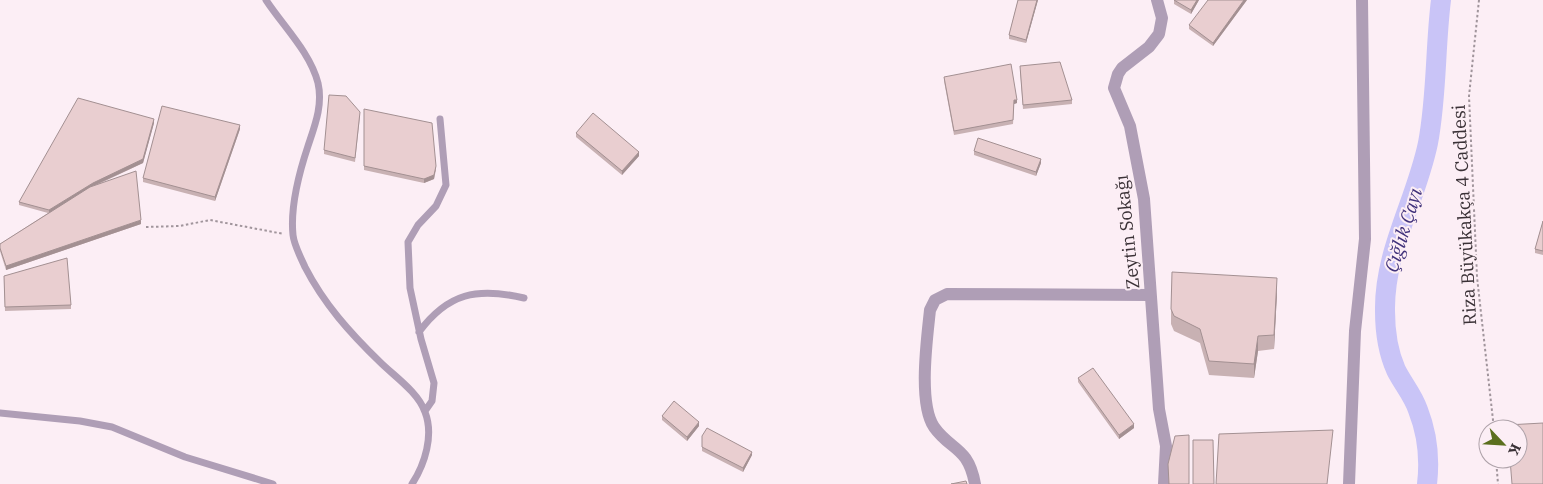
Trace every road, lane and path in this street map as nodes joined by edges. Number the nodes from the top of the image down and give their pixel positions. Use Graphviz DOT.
graph roads {
  1 [pos="266,0"];
  2 [pos="1157,0"];
  3 [pos="1362,0"];
  4 [pos="1479,0"];
  5 [pos="440,119"];
  6 [pos="146,227"];
  7 [pos="293,236"];
  8 [pos="1150,295"];
  9 [pos="524,298"];
  10 [pos="419,332"];
  11 [pos="425,411"];
  12 [pos="0,413"];
  13 [pos="1493,419"];
  14 [pos="1497,469"];
  15 [pos="273,484"];
  16 [pos="412,484"];
  17 [pos="976,484"];
  18 [pos="1164,484"];
  19 [pos="1349,484"];
  20 [pos="1498,484"];
  1 -- 7 [label="lane"];
  2 -- 8 [label="street, Zeytin Sokağı"];
  3 -- 19 [label="street"];
  4 -- 13 [label="path, Riza Büyükakça 4 Caddesi"];
  5 -- 10 [label="lane"];
  6 -- 7 [label="path"];
  7 -- 11 [label="lane"];
  8 -- 17 [label="street"];
  8 -- 18 [label="street, Zeytin Sokağı"];
  9 -- 10 [label="lane"];
  10 -- 11 [label="lane"];
  11 -- 16 [label="lane"];
  12 -- 15 [label="lane"];
  14 -- 20 [label="path"];
}
